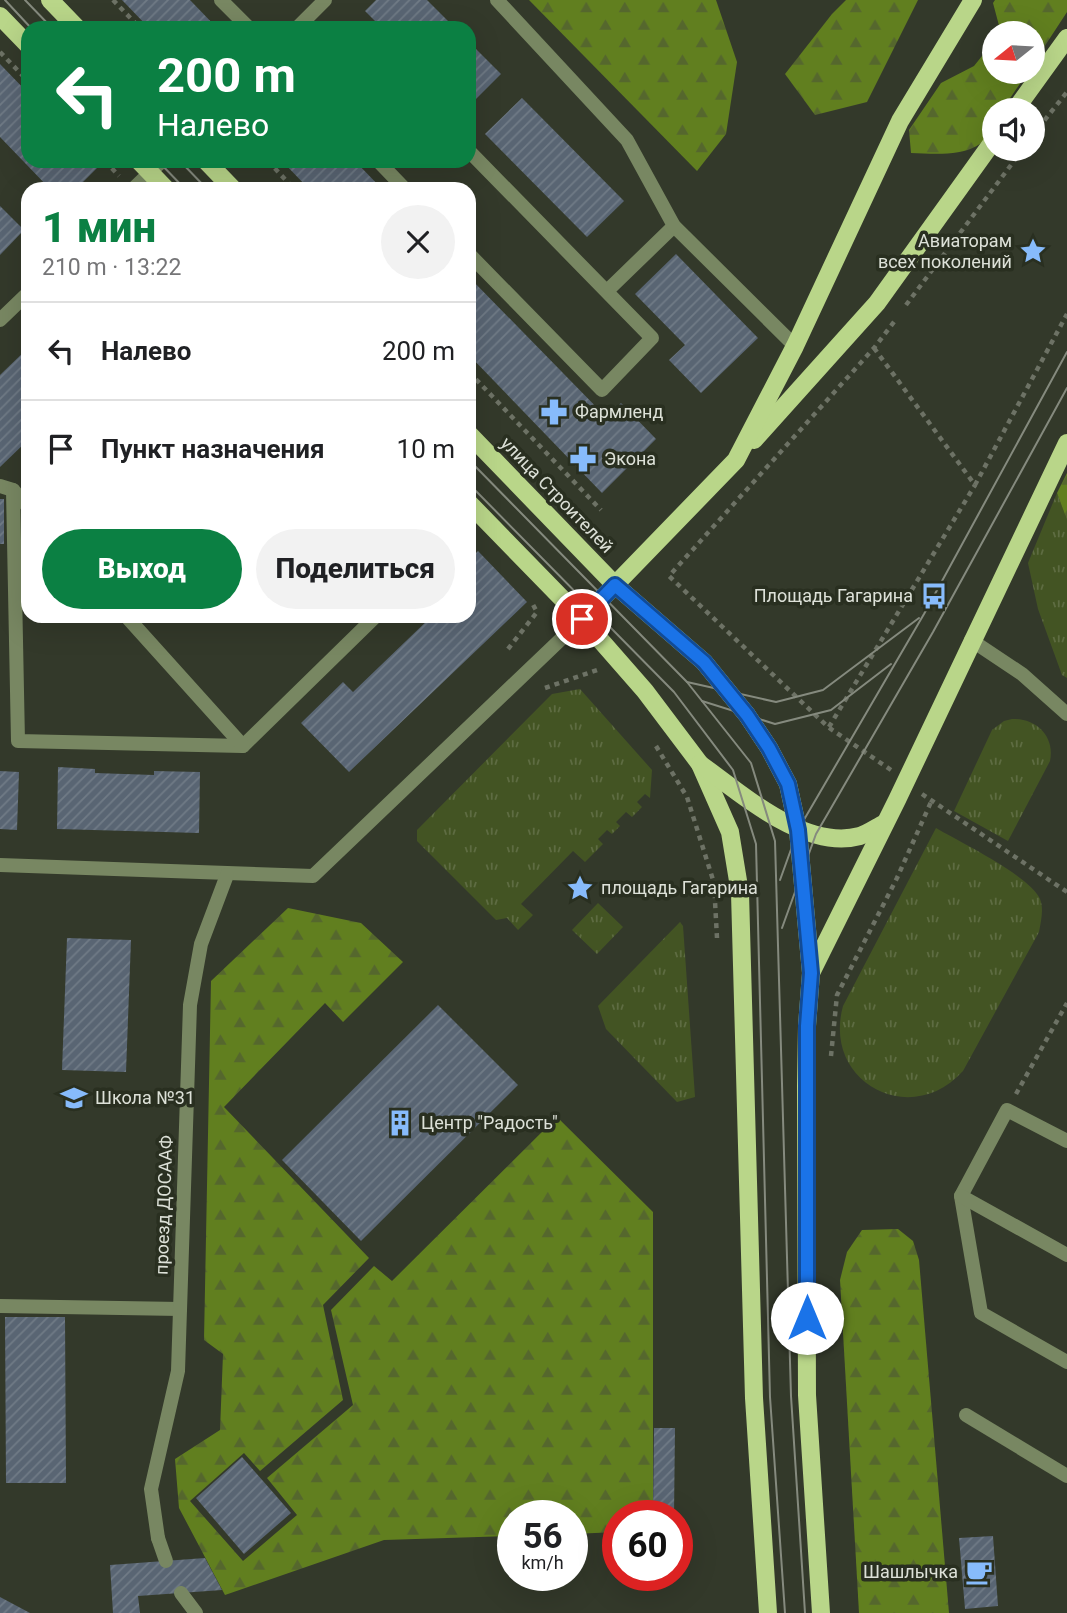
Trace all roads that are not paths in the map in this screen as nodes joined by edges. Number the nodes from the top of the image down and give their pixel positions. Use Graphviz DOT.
graph roads {
  1 [pos="50,0"];
  2 [pos="221,0"];
  3 [pos="325,0"];
  4 [pos="497,0"];
  5 [pos="973,0"];
  6 [pos="0,16"];
  7 [pos="70,21"];
  8 [pos="241,21"];
  9 [pos="304,21"];
  10 [pos="21,38"];
  11 [pos="1067,38"];
  12 [pos="1024,98"];
  13 [pos="476,157"];
  14 [pos="982,157"];
  15 [pos="213,168"];
  16 [pos="385,168"];
  17 [pos="226,182"];
  18 [pos="398,182"];
  19 [pos="674,226"];
  20 [pos="476,261"];
  21 [pos="607,291"];
  22 [pos="21,300"];
  23 [pos="0,320"];
  24 [pos="795,346"];
  25 [pos="476,441"];
  26 [pos="1067,443"];
  27 [pos="736,460"];
  28 [pos="7,488"];
  29 [pos="21,501"];
  30 [pos="476,510"];
  31 [pos="615,585"];
  32 [pos="582,619"];
  33 [pos="132,623"];
  34 [pos="369,623"];
  35 [pos="971,640"];
  36 [pos="1067,714"];
  37 [pos="243,746"];
  38 [pos="700,764"];
  39 [pos="885,823"];
  40 [pos="798,830"];
  41 [pos="0,865"];
  42 [pos="227,875"];
  43 [pos="811,973"];
  44 [pos="1067,1142"];
  45 [pos="961,1196"];
  46 [pos="1067,1255"];
  47 [pos="0,1306"];
  48 [pos="180,1309"];
  49 [pos="1067,1362"];
  50 [pos="967,1415"];
  51 [pos="1067,1476"];
  52 [pos="166,1561"];
  53 [pos="181,1593"];
  54 [pos="196,1613"];
  55 [pos="768,1613"];
  56 [pos="821,1613"];
  1 -- 7 [label="main road"];
  2 -- 8 [label="street"];
  3 -- 9 [label="street"];
  4 -- 19 [label="street"];
  5 -- 24 [label="main road"];
  6 -- 10 [label="main road"];
  11 -- 12 [label="main road"];
  13 -- 21 [label="street"];
  14 -- 27 [label="main road"];
  15 -- 17 [label="main road"];
  16 -- 18 [label="street"];
  19 -- 21 [label="street"];
  19 -- 24 [label="street"];
  20 -- 21 [label="street"];
  22 -- 23 [label="street"];
  24 -- 27 [label="main road"];
  25 -- 31 [label="main road, улица Строителей"];
  26 -- 35 [label="main road"];
  27 -- 31 [label="main road"];
  28 -- 29 [label="street"];
  28 -- 37 [label="street"];
  30 -- 32 [label="main road"];
  31 -- 32 [label="main road"];
  31 -- 40 [label="main road, улица Строителей"];
  32 -- 38 [label="main road"];
  32 -- 42 [label="street"];
  33 -- 37 [label="street"];
  34 -- 37 [label="street"];
  35 -- 36 [label="street"];
  35 -- 39 [label="main road"];
  38 -- 40 [label="main road"];
  38 -- 55 [label="main road"];
  39 -- 40 [label="main road"];
  39 -- 43 [label="main road"];
  40 -- 43 [label="main road, улица Строителей"];
  41 -- 42 [label="street"];
  42 -- 48 [label="street, проезд ДОСААФ"];
  43 -- 56 [label="main road"];
  44 -- 45 [label="street"];
  45 -- 46 [label="street"];
  45 -- 49 [label="street"];
  47 -- 48 [label="street"];
  48 -- 52 [label="street, проезд ДОСААФ"];
  50 -- 51 [label="street"];
  53 -- 54 [label="street"];
}
